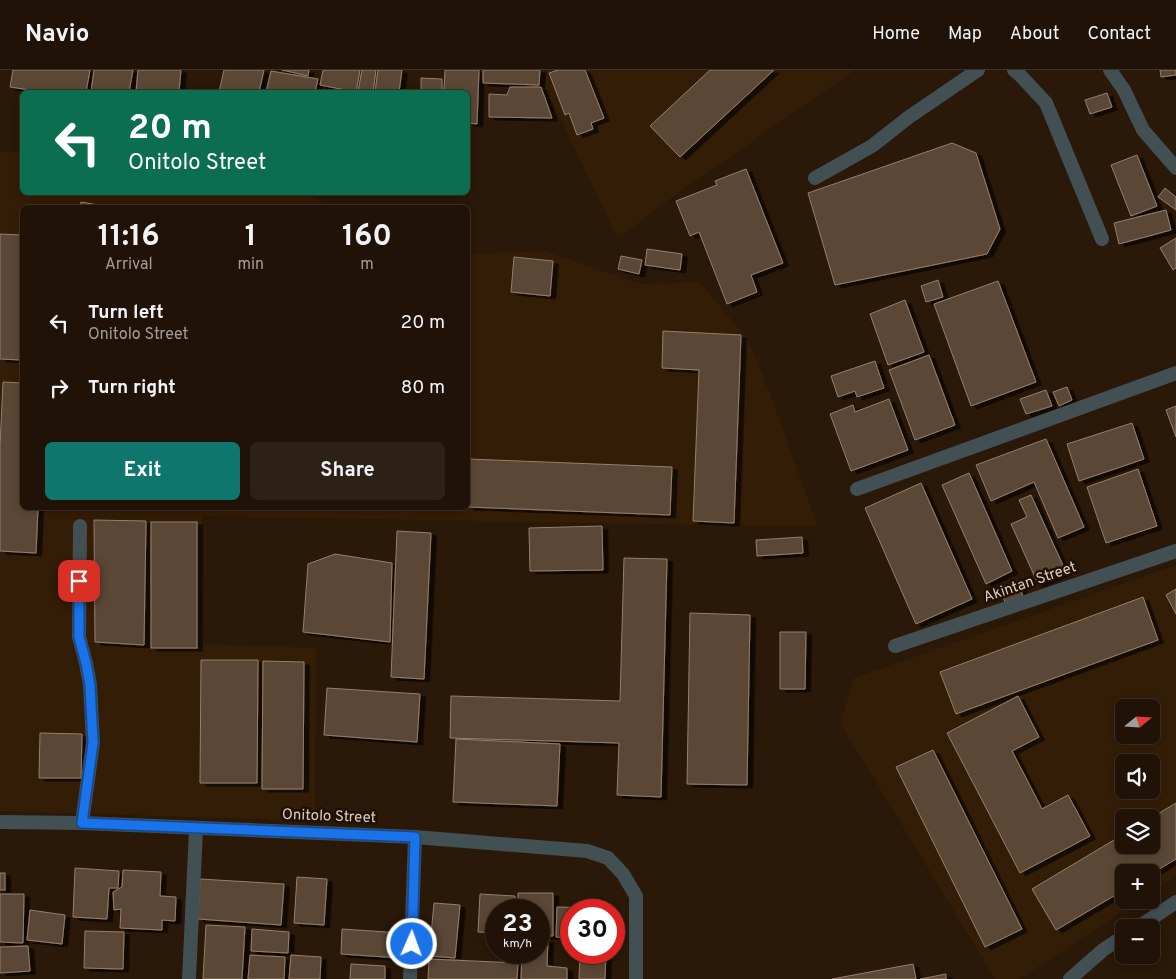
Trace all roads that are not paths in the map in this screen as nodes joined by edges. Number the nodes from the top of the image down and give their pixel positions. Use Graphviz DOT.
graph roads {
  1 [pos="978,70"];
  2 [pos="1014,70"];
  3 [pos="1110,70"];
  4 [pos="1176,168"];
  5 [pos="815,178"];
  6 [pos="1102,239"];
  7 [pos="1176,373"];
  8 [pos="856,489"];
  9 [pos="80,526"];
  10 [pos="1176,552"];
  11 [pos="895,646"];
  12 [pos="0,822"];
  13 [pos="82,823"];
  14 [pos="196,828"];
  15 [pos="415,837"];
  16 [pos="1176,902"];
  17 [pos="1150,919"];
  18 [pos="1115,942"];
  19 [pos="189,979"];
  20 [pos="410,979"];
  21 [pos="636,979"];
  22 [pos="1070,979"];
  1 -- 5 [label="street"];
  2 -- 6 [label="street"];
  3 -- 4 [label="street"];
  7 -- 8 [label="street"];
  9 -- 13 [label="street"];
  10 -- 11 [label="street, Akintan Street"];
  12 -- 13 [label="street, Onitolo Street"];
  13 -- 14 [label="street, Onitolo Street"];
  14 -- 15 [label="street, Onitolo Street"];
  14 -- 19 [label="street"];
  15 -- 20 [label="street"];
  15 -- 21 [label="street, Onitolo Street"];
  16 -- 17 [label="street"];
  18 -- 22 [label="street"];
}
